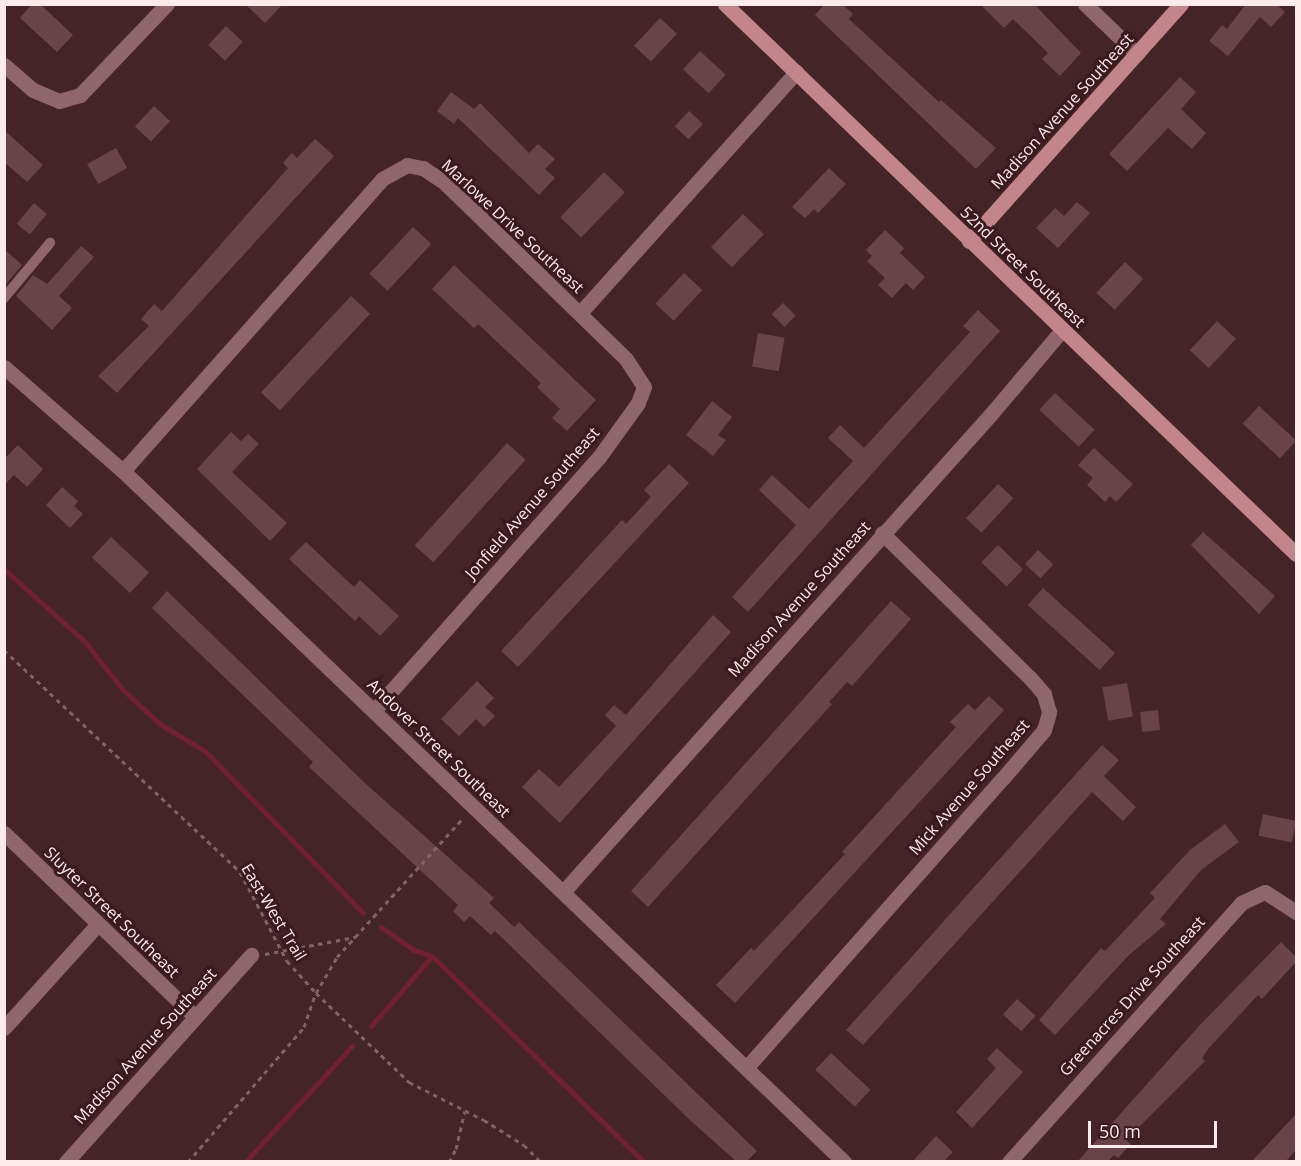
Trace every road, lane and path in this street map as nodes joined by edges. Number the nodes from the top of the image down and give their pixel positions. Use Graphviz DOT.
graph roads {
  1 [pos="167,4"];
  2 [pos="725,4"];
  3 [pos="1085,4"];
  4 [pos="1181,4"];
  5 [pos="1137,54"];
  6 [pos="4,65"];
  7 [pos="796,72"];
  8 [pos="969,241"];
  9 [pos="50,243"];
  10 [pos="4,298"];
  11 [pos="580,314"];
  12 [pos="1062,330"];
  13 [pos="4,367"];
  14 [pos="123,471"];
  15 [pos="882,533"];
  16 [pos="1296,554"];
  17 [pos="4,650"];
  18 [pos="374,710"];
  19 [pos="474,807"];
  20 [pos="4,833"];
  21 [pos="563,892"];
  22 [pos="1296,912"];
  23 [pos="98,924"];
  24 [pos="356,937"];
  25 [pos="283,953"];
  26 [pos="251,955"];
  27 [pos="316,993"];
  28 [pos="8,1017"];
  29 [pos="195,1017"];
  30 [pos="747,1066"];
  31 [pos="465,1111"];
  32 [pos="66,1161"];
  33 [pos="188,1161"];
  34 [pos="449,1161"];
  35 [pos="541,1161"];
  36 [pos="844,1161"];
  37 [pos="1009,1161"];
  1 -- 6 [label="street"];
  2 -- 7 [label="main road, 52nd Street Southeast"];
  3 -- 5 [label="street"];
  4 -- 5 [label="main road, Madison Avenue Southeast"];
  5 -- 8 [label="main road, Madison Avenue Southeast"];
  7 -- 8 [label="main road, 52nd Street Southeast"];
  7 -- 11 [label="street, Marlowe Drive Southeast"];
  8 -- 12 [label="main road, 52nd Street Southeast"];
  9 -- 10 [label="lane"];
  11 -- 14 [label="street, Marlowe Drive Southeast"];
  11 -- 18 [label="street, Jonfield Avenue Southeast"];
  12 -- 15 [label="street, Madison Avenue Southeast"];
  12 -- 16 [label="main road, 52nd Street Southeast"];
  13 -- 14 [label="street, Andover Street Southeast"];
  14 -- 18 [label="street, Andover Street Southeast"];
  15 -- 21 [label="street, Madison Avenue Southeast"];
  15 -- 30 [label="street, Mick Avenue Southeast"];
  17 -- 25 [label="path, East-West Trail"];
  18 -- 19 [label="street, Andover Street Southeast"];
  19 -- 21 [label="street, Andover Street Southeast"];
  19 -- 24 [label="path"];
  20 -- 23 [label="street, Sluyter Street Southeast"];
  21 -- 30 [label="street, Andover Street Southeast"];
  22 -- 37 [label="street, Greenacres Drive Southeast"];
  23 -- 28 [label="street"];
  23 -- 29 [label="street, Sluyter Street Southeast"];
  24 -- 25 [label="path"];
  24 -- 27 [label="path"];
  25 -- 26 [label="path"];
  25 -- 27 [label="path, East-West Trail"];
  26 -- 29 [label="street, Madison Avenue Southeast"];
  27 -- 31 [label="path, East-West Trail"];
  27 -- 33 [label="path"];
  29 -- 32 [label="street, Madison Avenue Southeast"];
  30 -- 36 [label="street, Andover Street Southeast"];
  31 -- 34 [label="path"];
  31 -- 35 [label="path, East-West Trail"];
}
